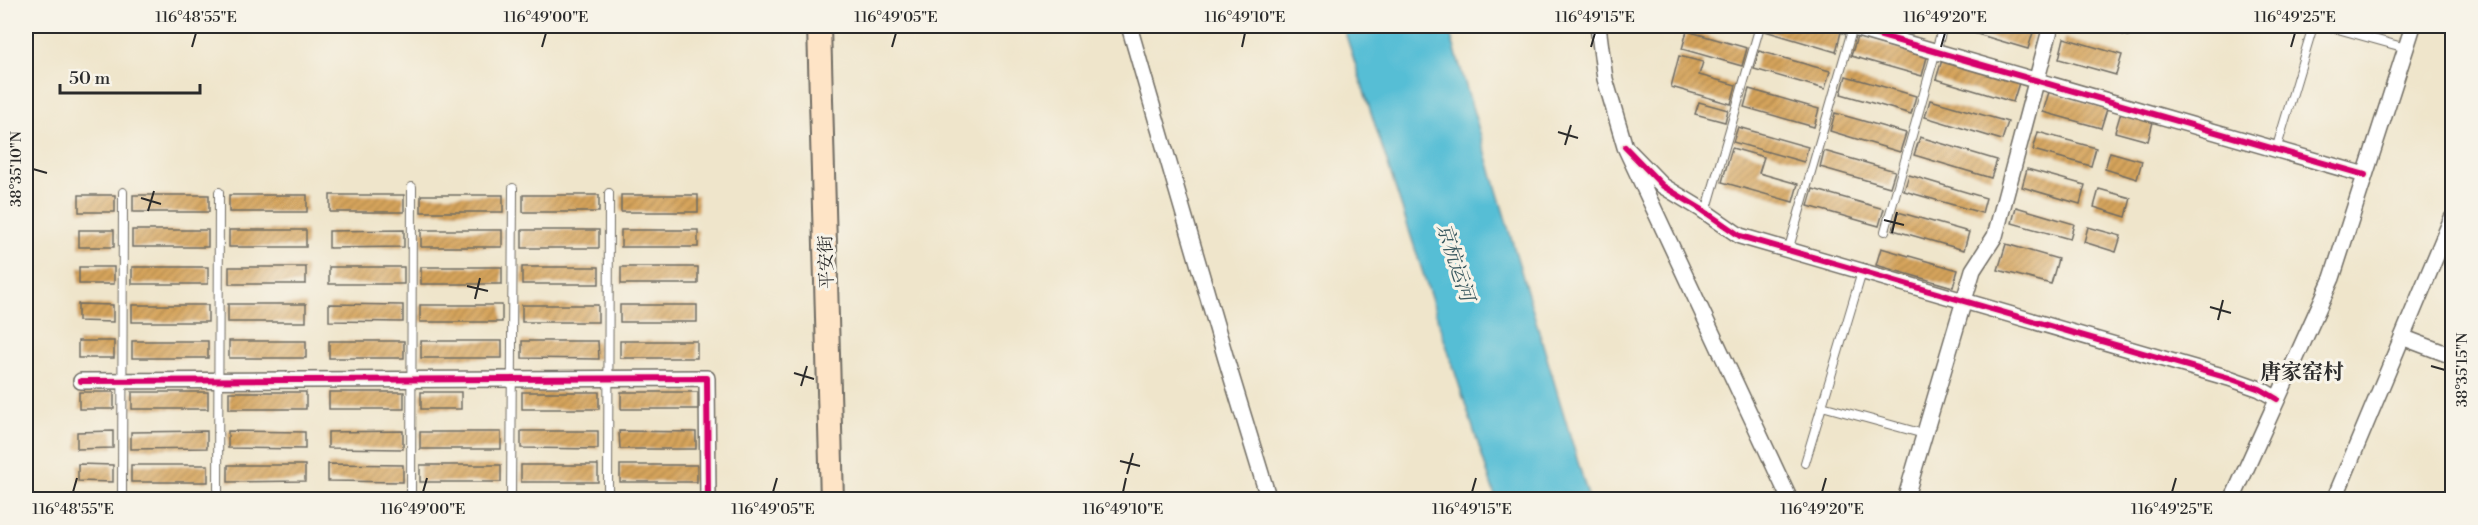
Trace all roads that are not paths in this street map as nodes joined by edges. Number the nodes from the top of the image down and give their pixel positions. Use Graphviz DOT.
graph roads {
  1 [pos="819,26"];
  2 [pos="1129,26"];
  3 [pos="1598,26"];
  4 [pos="1760,26"];
  5 [pos="1851,26"];
  6 [pos="1943,26"];
  7 [pos="2051,26"];
  8 [pos="2313,26"];
  9 [pos="2327,26"];
  10 [pos="2413,26"];
  11 [pos="2406,48"];
  12 [pos="1936,51"];
  13 [pos="2037,81"];
  14 [pos="1625,147"];
  15 [pos="2276,150"];
  16 [pos="2365,175"];
  17 [pos="412,187"];
  18 [pos="513,188"];
  19 [pos="123,192"];
  20 [pos="219,192"];
  21 [pos="609,193"];
  22 [pos="1706,212"];
  23 [pos="2452,218"];
  24 [pos="1885,231"];
  25 [pos="1788,250"];
  26 [pos="1862,272"];
  27 [pos="1963,301"];
  28 [pos="2402,337"];
  29 [pos="2452,357"];
  30 [pos="412,379"];
  31 [pos="512,379"];
  32 [pos="609,379"];
  33 [pos="122,380"];
  34 [pos="218,380"];
  35 [pos="81,381"];
  36 [pos="2277,399"];
  37 [pos="1822,406"];
  38 [pos="1924,434"];
  39 [pos="1805,463"];
  40 [pos="122,500"];
  41 [pos="218,500"];
  42 [pos="411,500"];
  43 [pos="511,500"];
  44 [pos="608,500"];
  45 [pos="708,500"];
  46 [pos="832,500"];
  47 [pos="1269,500"];
  48 [pos="1790,500"];
  49 [pos="1905,500"];
  50 [pos="2232,500"];
  51 [pos="2334,500"];
  1 -- 46 [label="street, 平安街"];
  2 -- 47 [label="street"];
  3 -- 14 [label="street"];
  4 -- 22 [label="lane"];
  5 -- 12 [label="street"];
  5 -- 25 [label="lane"];
  6 -- 12 [label="lane"];
  7 -- 13 [label="street"];
  8 -- 15 [label="lane"];
  9 -- 11 [label="lane"];
  10 -- 11 [label="street"];
  11 -- 16 [label="street"];
  12 -- 13 [label="street"];
  12 -- 24 [label="lane"];
  13 -- 15 [label="street"];
  13 -- 27 [label="street"];
  14 -- 22 [label="street"];
  14 -- 48 [label="street"];
  15 -- 16 [label="street"];
  16 -- 36 [label="street"];
  17 -- 30 [label="lane"];
  18 -- 31 [label="lane"];
  19 -- 33 [label="lane"];
  20 -- 34 [label="lane"];
  21 -- 32 [label="lane"];
  22 -- 25 [label="street"];
  23 -- 28 [label="street"];
  25 -- 26 [label="street"];
  26 -- 27 [label="street"];
  26 -- 37 [label="lane"];
  27 -- 36 [label="street"];
  27 -- 38 [label="street"];
  28 -- 29 [label="street"];
  28 -- 51 [label="street"];
  30 -- 31 [label="street"];
  30 -- 34 [label="street"];
  30 -- 42 [label="lane"];
  31 -- 32 [label="street"];
  31 -- 43 [label="lane"];
  32 -- 44 [label="lane"];
  32 -- 45 [label="street"];
  33 -- 34 [label="street"];
  33 -- 35 [label="street"];
  33 -- 40 [label="lane"];
  34 -- 41 [label="lane"];
  36 -- 50 [label="street"];
  37 -- 38 [label="lane"];
  37 -- 39 [label="lane"];
  38 -- 49 [label="street"];
}
